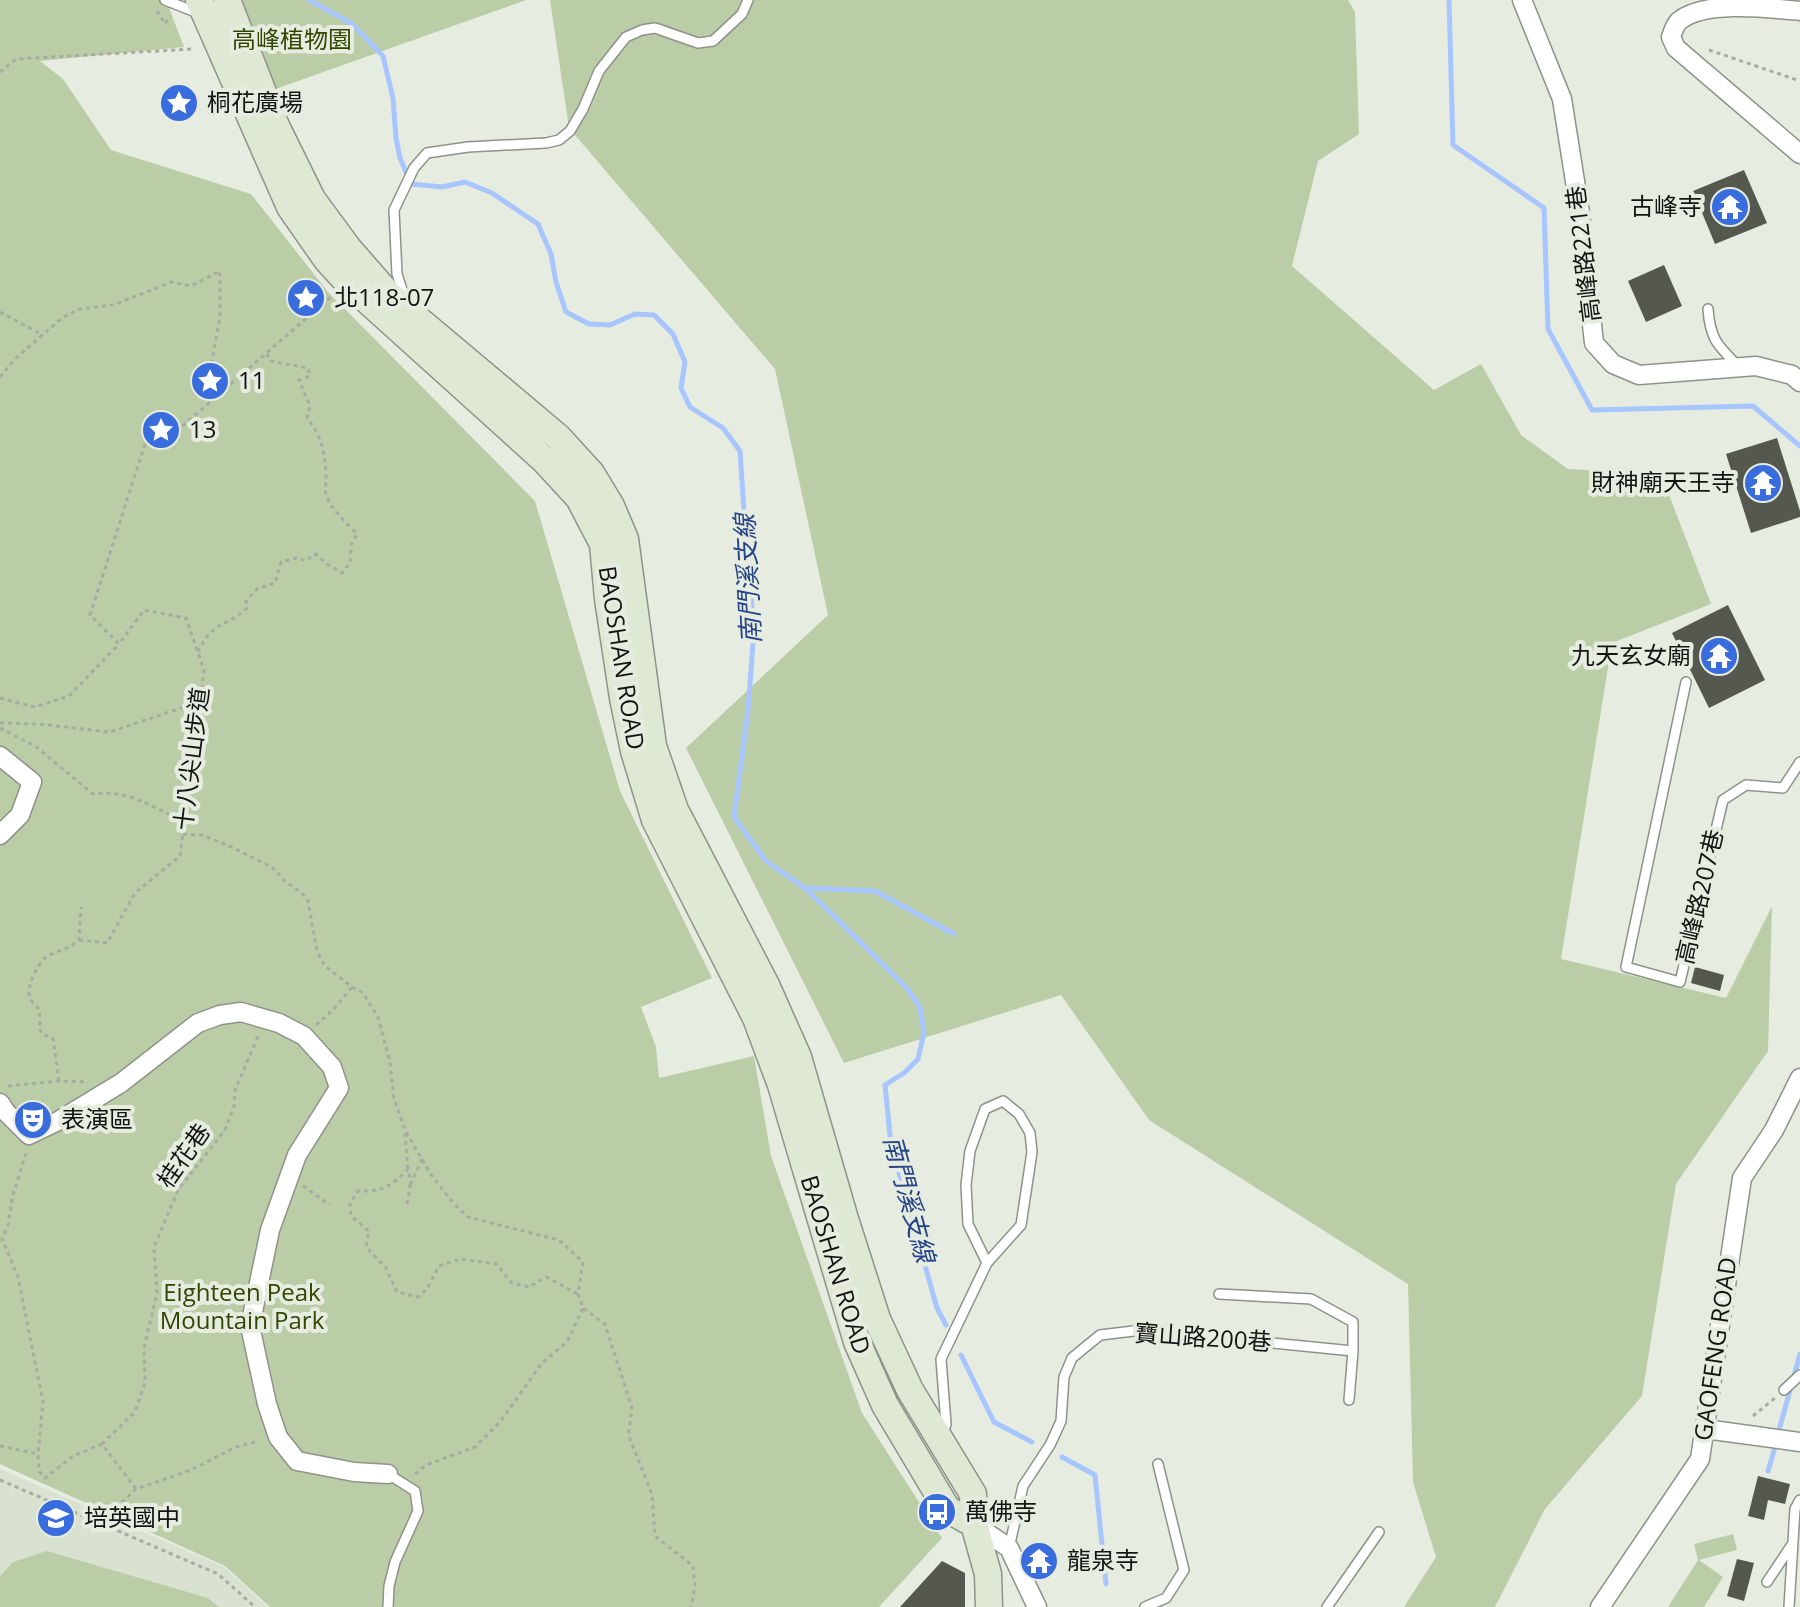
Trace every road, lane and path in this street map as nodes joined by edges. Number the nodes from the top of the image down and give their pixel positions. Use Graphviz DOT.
graph roads {
  1 [pos="165,0"];
  2 [pos="748,0"];
  3 [pos="1522,0"];
  4 [pos="229,5"];
  5 [pos="202,8"];
  6 [pos="1800,11"];
  7 [pos="1671,37"];
  8 [pos="193,49"];
  9 [pos="0,72"];
  10 [pos="1800,81"];
  11 [pos="1800,154"];
  12 [pos="348,283"];
  13 [pos="1708,309"];
  14 [pos="0,312"];
  15 [pos="409,312"];
  16 [pos="43,335"];
  17 [pos="266,352"];
  18 [pos="1740,367"];
  19 [pos="0,377"];
  20 [pos="1800,382"];
  21 [pos="219,393"];
  22 [pos="119,644"];
  23 [pos="198,652"];
  24 [pos="1686,682"];
  25 [pos="0,698"];
  26 [pos="200,701"];
  27 [pos="0,726"];
  28 [pos="0,756"];
  29 [pos="1800,762"];
  30 [pos="184,821"];
  31 [pos="183,834"];
  32 [pos="0,835"];
  33 [pos="81,907"];
  34 [pos="79,940"];
  35 [pos="352,987"];
  36 [pos="265,1019"];
  37 [pos="304,1036"];
  38 [pos="1800,1078"];
  39 [pos="59,1081"];
  40 [pos="121,1083"];
  41 [pos="0,1087"];
  42 [pos="0,1103"];
  43 [pos="405,1130"];
  44 [pos="29,1135"];
  45 [pos="422,1159"];
  46 [pos="408,1169"];
  47 [pos="290,1177"];
  48 [pos="411,1183"];
  49 [pos="407,1204"];
  50 [pos="330,1205"];
  51 [pos="987,1263"];
  52 [pos="578,1294"];
  53 [pos="1219,1294"];
  54 [pos="583,1308"];
  55 [pos="1353,1351"];
  56 [pos="1800,1375"];
  57 [pos="1784,1390"];
  58 [pos="1349,1400"];
  59 [pos="1705,1429"];
  60 [pos="1734,1432"];
  61 [pos="278,1437"];
  62 [pos="940,1440"];
  63 [pos="1800,1442"];
  64 [pos="102,1444"];
  65 [pos="0,1446"];
  66 [pos="38,1454"];
  67 [pos="1158,1464"];
  68 [pos="396,1479"];
  69 [pos="0,1480"];
  70 [pos="136,1489"];
  71 [pos="1800,1500"];
  72 [pos="83,1514"];
  73 [pos="974,1524"];
  74 [pos="1379,1532"];
  75 [pos="1793,1544"];
  76 [pos="1009,1548"];
  77 [pos="1767,1582"];
  78 [pos="255,1607"];
  79 [pos="388,1607"];
  80 [pos="691,1607"];
  81 [pos="989,1607"];
  82 [pos="1037,1607"];
  83 [pos="1145,1607"];
  84 [pos="1327,1607"];
  85 [pos="1600,1607"];
  86 [pos="1789,1607"];
  1 -- 5 [label="lane"];
  2 -- 15 [label="lane"];
  3 -- 18 [label="street, 高峰路221巷"];
  4 -- 5 [label="street"];
  4 -- 15 [label="street, BAOSHAN ROAD"];
  5 -- 12 [label="street, BAOSHAN ROAD"];
  6 -- 7 [label="street"];
  7 -- 10 [label="path"];
  7 -- 11 [label="street"];
  8 -- 9 [label="path"];
  12 -- 17 [label="path"];
  12 -- 73 [label="street, BAOSHAN ROAD"];
  13 -- 18 [label="lane"];
  14 -- 16 [label="path"];
  15 -- 62 [label="street, BAOSHAN ROAD"];
  16 -- 19 [label="path"];
  16 -- 21 [label="path"];
  17 -- 21 [label="path"];
  17 -- 23 [label="path"];
  18 -- 20 [label="street, 高峰路221巷"];
  21 -- 22 [label="path"];
  22 -- 23 [label="path, 十八尖山步道"];
  22 -- 25 [label="path"];
  23 -- 26 [label="path, 十八尖山步道"];
  24 -- 29 [label="lane, 高峰路207巷"];
  26 -- 27 [label="path"];
  26 -- 30 [label="path, 十八尖山步道"];
  27 -- 30 [label="path"];
  28 -- 32 [label="street"];
  30 -- 31 [label="path, 十八尖山步道"];
  31 -- 34 [label="path, 十八尖山步道"];
  31 -- 35 [label="path"];
  33 -- 34 [label="path"];
  34 -- 39 [label="path"];
  35 -- 37 [label="path"];
  35 -- 43 [label="path"];
  36 -- 37 [label="street"];
  36 -- 40 [label="street"];
  36 -- 64 [label="path, 桂花巷"];
  37 -- 47 [label="street"];
  38 -- 59 [label="street, GAOFENG ROAD"];
  39 -- 40 [label="path"];
  39 -- 41 [label="path"];
  40 -- 44 [label="street"];
  42 -- 44 [label="street"];
  43 -- 45 [label="path"];
  43 -- 46 [label="path"];
  44 -- 66 [label="path"];
  45 -- 48 [label="path"];
  45 -- 52 [label="path"];
  46 -- 48 [label="path"];
  46 -- 52 [label="path"];
  47 -- 50 [label="path"];
  47 -- 61 [label="street"];
  48 -- 49 [label="path"];
  51 -- 51 [label="lane"];
  51 -- 62 [label="lane"];
  52 -- 54 [label="path"];
  53 -- 55 [label="lane, 寶山路200巷"];
  54 -- 68 [label="path"];
  54 -- 80 [label="path"];
  55 -- 58 [label="lane, 寶山路200巷"];
  55 -- 76 [label="lane, 寶山路200巷"];
  56 -- 57 [label="lane"];
  57 -- 60 [label="path"];
  59 -- 60 [label="street"];
  59 -- 85 [label="street, GAOFENG ROAD"];
  60 -- 63 [label="street"];
  61 -- 68 [label="street"];
  61 -- 70 [label="path"];
  62 -- 73 [label="street, BAOSHAN ROAD"];
  64 -- 66 [label="path, 桂花巷"];
  64 -- 70 [label="path"];
  65 -- 66 [label="path"];
  67 -- 83 [label="lane"];
  68 -- 79 [label="lane"];
  69 -- 72 [label="path"];
  70 -- 72 [label="path"];
  71 -- 75 [label="lane"];
  72 -- 78 [label="path"];
  73 -- 76 [label="street"];
  73 -- 81 [label="street, BAOSHAN ROAD"];
  74 -- 84 [label="lane"];
  75 -- 77 [label="lane"];
  75 -- 86 [label="lane"];
  76 -- 82 [label="street"];
}
